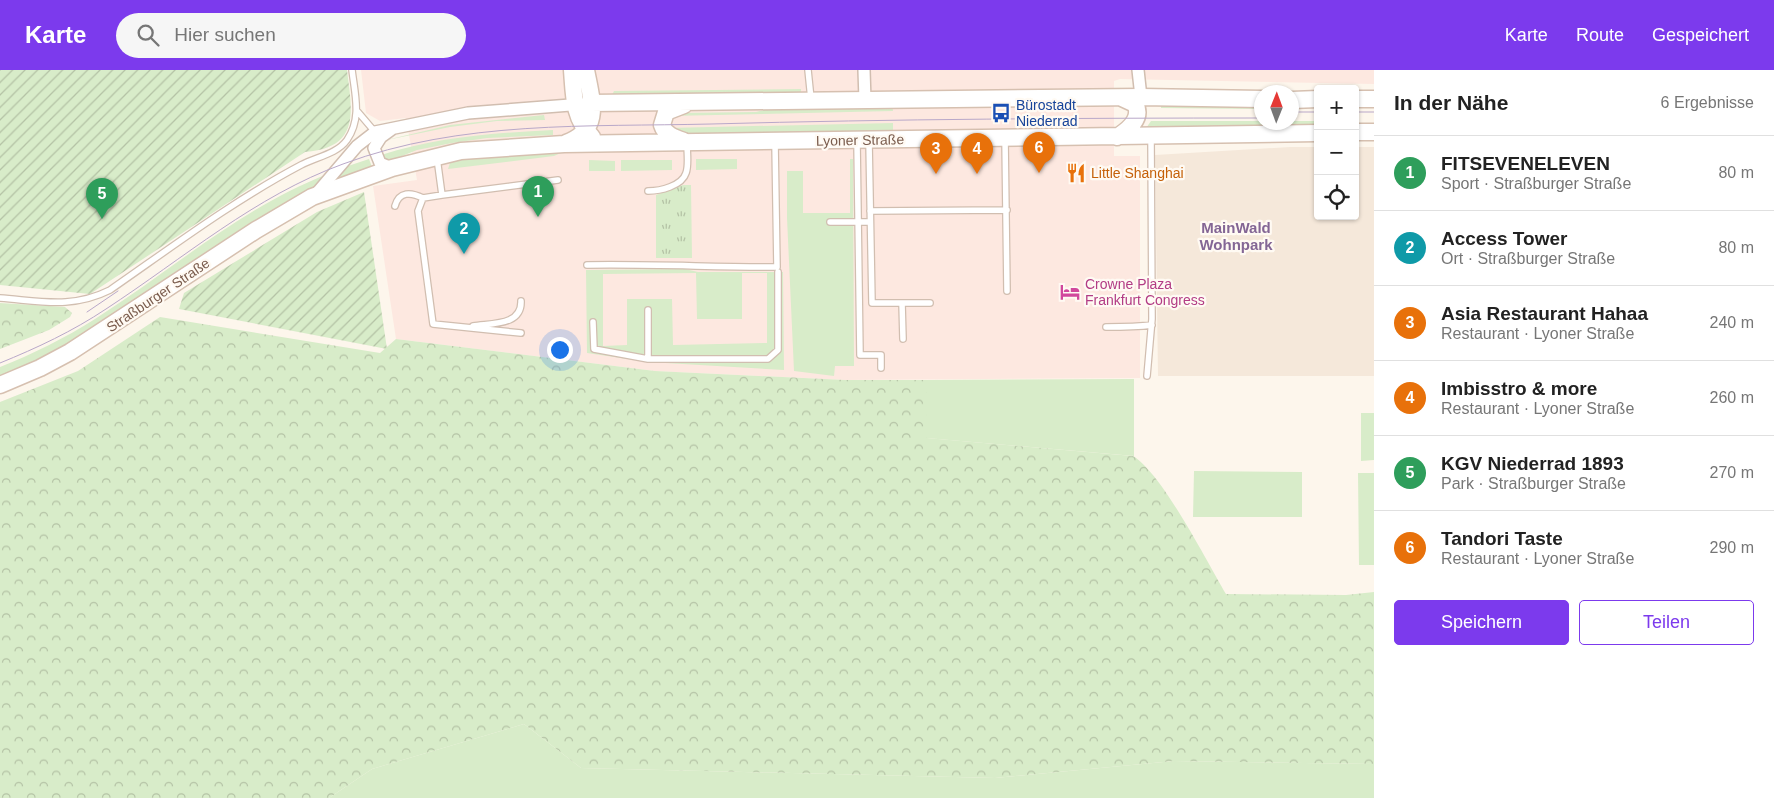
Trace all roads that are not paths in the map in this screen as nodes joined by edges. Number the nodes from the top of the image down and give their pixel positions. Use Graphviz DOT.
graph roads {
  1 [pos="352,70"];
  2 [pos="572,70"];
  3 [pos="586,70"];
  4 [pos="808,70"];
  5 [pos="864,70"];
  6 [pos="1138,70"];
  7 [pos="1141,97"];
  8 [pos="1122,98"];
  9 [pos="1254,99"];
  10 [pos="1359,99"];
  11 [pos="1374,99"];
  12 [pos="865,100"];
  13 [pos="1299,100"];
  14 [pos="1314,100"];
  15 [pos="701,101"];
  16 [pos="811,101"];
  17 [pos="591,103"];
  18 [pos="574,105"];
  19 [pos="358,112"];
  20 [pos="395,127"];
  21 [pos="374,132"];
  22 [pos="586,132"];
  23 [pos="1359,132"];
  24 [pos="1374,132"];
  25 [pos="1314,133"];
  26 [pos="1118,137"];
  27 [pos="1151,137"];
  28 [pos="1005,138"];
  29 [pos="863,140"];
  30 [pos="775,141"];
  31 [pos="687,142"];
  32 [pos="564,144"];
  33 [pos="601,144"];
  34 [pos="437,156"];
  35 [pos="392,168"];
  36 [pos="558,180"];
  37 [pos="648,191"];
  38 [pos="442,195"];
  39 [pos="312,197"];
  40 [pos="423,198"];
  41 [pos="395,206"];
  42 [pos="1007,210"];
  43 [pos="870,211"];
  44 [pos="830,222"];
  45 [pos="858,222"];
  46 [pos="870,222"];
  47 [pos="587,265"];
  48 [pos="778,272"];
  49 [pos="1007,291"];
  50 [pos="0,298"];
  51 [pos="521,302"];
  52 [pos="930,302"];
  53 [pos="902,303"];
  54 [pos="648,310"];
  55 [pos="593,322"];
  56 [pos="1152,325"];
  57 [pos="466,327"];
  58 [pos="1106,327"];
  59 [pos="521,332"];
  60 [pos="903,339"];
  61 [pos="648,358"];
  62 [pos="881,368"];
  63 [pos="1147,376"];
  64 [pos="0,385"];
  1 -- 19 [label="lane"];
  2 -- 18 [label="main road"];
  3 -- 17 [label="main road"];
  4 -- 16 [label="lane"];
  5 -- 12 [label="street"];
  6 -- 7 [label="street"];
  7 -- 8 [label="main road"];
  7 -- 9 [label="main road"];
  8 -- 12 [label="main road"];
  8 -- 26 [label="main road"];
  10 -- 11 [label="main road"];
  12 -- 16 [label="main road"];
  13 -- 14 [label="main road"];
  15 -- 16 [label="main road"];
  15 -- 17 [label="main road"];
  15 -- 31 [label="main road"];
  17 -- 18 [label="street"];
  17 -- 22 [label="main road"];
  18 -- 20 [label="street, Straßburger Straße"];
  18 -- 22 [label="main road"];
  19 -- 21 [label="lane"];
  19 -- 50 [label="lane"];
  20 -- 21 [label="street, Straßburger Straße"];
  20 -- 35 [label="street"];
  21 -- 39 [label="street, Straßburger Straße"];
  22 -- 32 [label="main road"];
  22 -- 33 [label="main road"];
  23 -- 24 [label="main road"];
  25 -- 27 [label="main road, Lyoner Straße"];
  26 -- 27 [label="main road, Lyoner Straße"];
  26 -- 28 [label="main road, Lyoner Straße"];
  27 -- 56 [label="lane"];
  28 -- 29 [label="main road, Lyoner Straße"];
  28 -- 42 [label="lane"];
  29 -- 30 [label="main road, Lyoner Straße"];
  29 -- 43 [label="lane"];
  29 -- 45 [label="lane"];
  30 -- 31 [label="main road, Lyoner Straße"];
  30 -- 47 [label="lane"];
  31 -- 33 [label="main road, Lyoner Straße"];
  31 -- 37 [label="lane"];
  32 -- 33 [label="main road, Straßburger Straße"];
  32 -- 34 [label="main road, Straßburger Straße"];
  34 -- 35 [label="main road, Straßburger Straße"];
  34 -- 38 [label="lane"];
  35 -- 39 [label="main road, Straßburger Straße"];
  36 -- 38 [label="lane"];
  38 -- 40 [label="lane"];
  39 -- 64 [label="main road, Straßburger Straße"];
  40 -- 41 [label="lane"];
  40 -- 57 [label="lane"];
  42 -- 43 [label="lane"];
  42 -- 49 [label="lane"];
  43 -- 46 [label="lane"];
  44 -- 45 [label="lane"];
  45 -- 46 [label="lane"];
  45 -- 62 [label="lane"];
  46 -- 53 [label="lane"];
  48 -- 61 [label="lane"];
  51 -- 57 [label="lane"];
  52 -- 53 [label="lane"];
  53 -- 60 [label="lane"];
  54 -- 61 [label="lane"];
  55 -- 61 [label="lane"];
  56 -- 58 [label="lane"];
  56 -- 63 [label="lane"];
  57 -- 59 [label="lane"];
}
